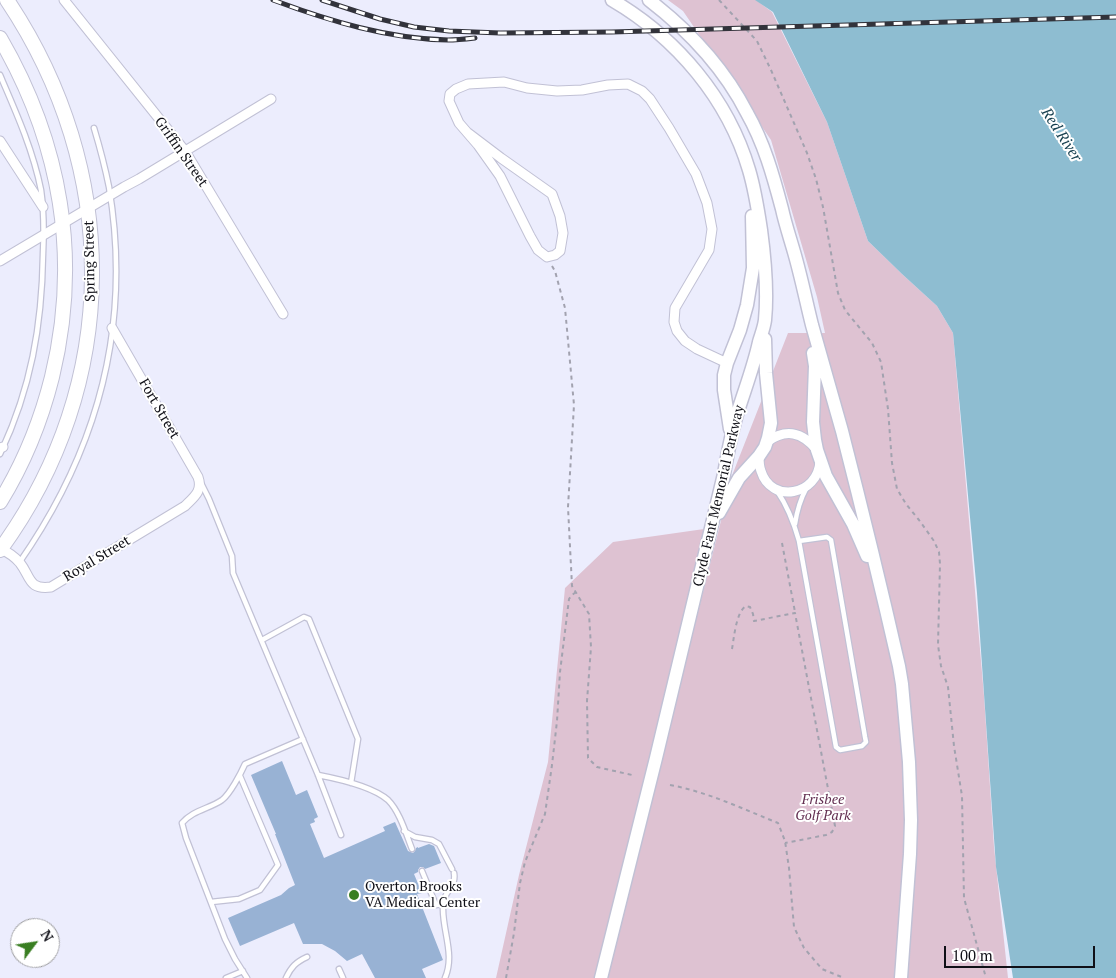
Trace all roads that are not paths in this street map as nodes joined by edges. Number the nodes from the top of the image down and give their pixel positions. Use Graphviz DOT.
graph roads {
  1 [pos="7,0"];
  2 [pos="64,0"];
  3 [pos="612,0"];
  4 [pos="649,0"];
  5 [pos="0,38"];
  6 [pos="0,75"];
  7 [pos="270,99"];
  8 [pos="94,128"];
  9 [pos="468,133"];
  10 [pos="0,141"];
  11 [pos="184,151"];
  12 [pos="746,159"];
  13 [pos="110,195"];
  14 [pos="43,207"];
  15 [pos="88,209"];
  16 [pos="63,223"];
  17 [pos="44,234"];
  18 [pos="0,261"];
  19 [pos="798,269"];
  20 [pos="283,314"];
  21 [pos="764,322"];
  22 [pos="112,328"];
  23 [pos="727,363"];
  24 [pos="767,442"];
  25 [pos="729,445"];
  26 [pos="1,450"];
  27 [pos="819,454"];
  28 [pos="759,456"];
  29 [pos="198,477"];
  30 [pos="809,484"];
  31 [pos="775,488"];
  32 [pos="198,492"];
  33 [pos="0,502"];
  34 [pos="795,526"];
  35 [pos="711,528"];
  36 [pos="799,542"];
  37 [pos="0,550"];
  38 [pos="19,562"];
  39 [pos="887,615"];
  40 [pos="262,640"];
  41 [pos="303,739"];
  42 [pos="318,775"];
  43 [pos="240,776"];
  44 [pos="351,783"];
  45 [pos="404,831"];
  46 [pos="341,835"];
  47 [pos="412,849"];
  48 [pos="422,871"];
  49 [pos="211,902"];
  50 [pos="444,904"];
  51 [pos="306,957"];
  52 [pos="339,968"];
  53 [pos="243,971"];
  54 [pos="226,978"];
  55 [pos="247,978"];
  56 [pos="286,978"];
  57 [pos="343,978"];
  58 [pos="445,978"];
  59 [pos="601,978"];
  60 [pos="901,978"];
  1 -- 15 [label="main road, Spring Street"];
  2 -- 11 [label="street, Griffin Street"];
  3 -- 12 [label="main road, Clyde Fant Memorial Parkway"];
  4 -- 19 [label="main road"];
  5 -- 16 [label="main road, Spring Street"];
  6 -- 14 [label="lane"];
  7 -- 11 [label="street"];
  8 -- 13 [label="lane"];
  9 -- 9 [label="street"];
  9 -- 23 [label="street"];
  10 -- 14 [label="street"];
  11 -- 13 [label="street"];
  11 -- 20 [label="street, Griffin Street"];
  12 -- 21 [label="main road, Clyde Fant Memorial Parkway"];
  12 -- 23 [label="main road"];
  13 -- 15 [label="street"];
  13 -- 22 [label="lane"];
  14 -- 17 [label="lane"];
  15 -- 16 [label="street"];
  15 -- 37 [label="main road, Spring Street"];
  16 -- 17 [label="street"];
  16 -- 33 [label="main road, Spring Street"];
  17 -- 18 [label="street"];
  17 -- 26 [label="lane"];
  19 -- 27 [label="main road"];
  19 -- 39 [label="main road"];
  21 -- 24 [label="main road"];
  21 -- 25 [label="main road, Clyde Fant Memorial Parkway"];
  22 -- 29 [label="street, Fort Street"];
  22 -- 38 [label="lane"];
  23 -- 25 [label="main road"];
  24 -- 27 [label="street"];
  24 -- 28 [label="main road"];
  25 -- 35 [label="main road, Clyde Fant Memorial Parkway"];
  27 -- 30 [label="street"];
  27 -- 39 [label="main road"];
  28 -- 31 [label="street"];
  28 -- 35 [label="main road"];
  29 -- 32 [label="street, Fort Street"];
  29 -- 40 [label="lane"];
  30 -- 31 [label="street"];
  30 -- 34 [label="lane"];
  31 -- 34 [label="lane"];
  32 -- 38 [label="street, Royal Street"];
  34 -- 36 [label="lane"];
  35 -- 59 [label="main road, Clyde Fant Memorial Parkway"];
  36 -- 36 [label="lane"];
  37 -- 38 [label="street, Royal Street"];
  39 -- 60 [label="main road"];
  40 -- 41 [label="lane"];
  40 -- 44 [label="lane"];
  41 -- 42 [label="lane"];
  41 -- 43 [label="lane"];
  42 -- 44 [label="lane"];
  42 -- 46 [label="lane"];
  43 -- 49 [label="lane"];
  43 -- 49 [label="lane"];
  44 -- 45 [label="lane"];
  45 -- 47 [label="lane"];
  45 -- 50 [label="lane"];
  48 -- 50 [label="lane"];
  49 -- 53 [label="lane"];
  50 -- 58 [label="lane"];
  51 -- 56 [label="lane"];
  52 -- 57 [label="lane"];
  53 -- 54 [label="lane"];
  53 -- 55 [label="lane"];
}
